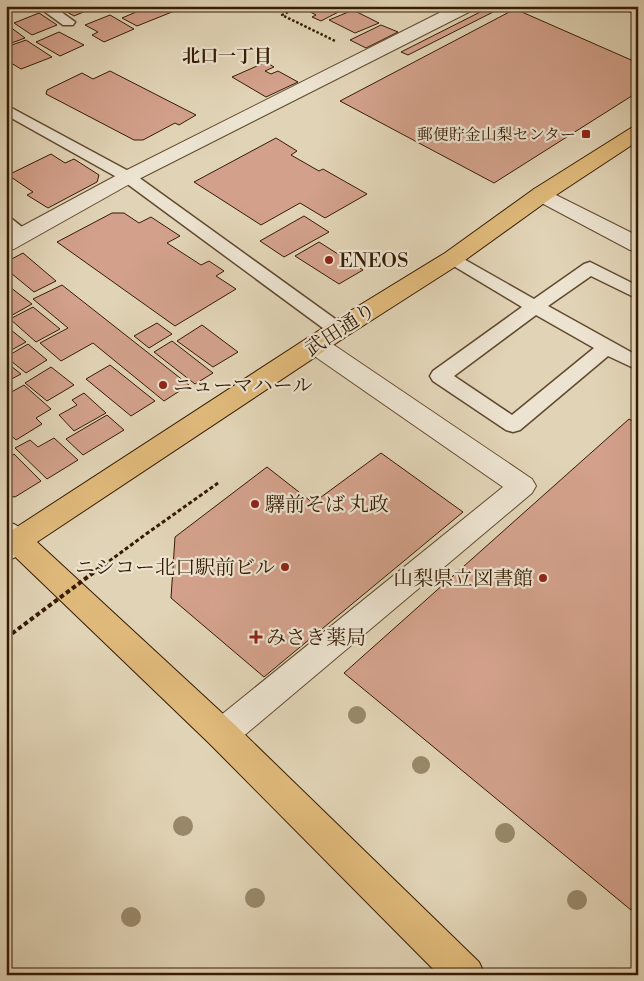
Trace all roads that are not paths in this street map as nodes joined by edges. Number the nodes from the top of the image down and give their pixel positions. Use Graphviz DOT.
graph roads {
  1 [pos="43,6"];
  2 [pos="467,6"];
  3 [pos="630,6"];
  4 [pos="638,10"];
  5 [pos="68,22"];
  6 [pos="6,109"];
  7 [pos="638,132"];
  8 [pos="128,177"];
  9 [pos="542,194"];
  10 [pos="6,223"];
  11 [pos="15,239"];
  12 [pos="638,245"];
  13 [pos="452,258"];
  14 [pos="638,293"];
  15 [pos="535,307"];
  16 [pos="327,337"];
  17 [pos="608,347"];
  18 [pos="638,364"];
  19 [pos="10,541"];
  20 [pos="222,734"];
  21 [pos="466,975"];
  1 -- 5 [label="lane"];
  2 -- 8 [label="street"];
  3 -- 4 [label="street"];
  6 -- 8 [label="lane"];
  7 -- 9 [label="main road, 武田通り"];
  8 -- 11 [label="street"];
  8 -- 16 [label="lane"];
  9 -- 12 [label="street"];
  9 -- 13 [label="main road, 武田通り"];
  10 -- 11 [label="lane"];
  13 -- 15 [label="lane"];
  13 -- 16 [label="main road, 武田通り"];
  14 -- 15 [label="lane"];
  15 -- 17 [label="lane"];
  15 -- 17 [label="lane"];
  16 -- 19 [label="main road, 武田通り"];
  16 -- 20 [label="street"];
  17 -- 18 [label="lane"];
  19 -- 20 [label="main road"];
  20 -- 21 [label="main road"];
}
